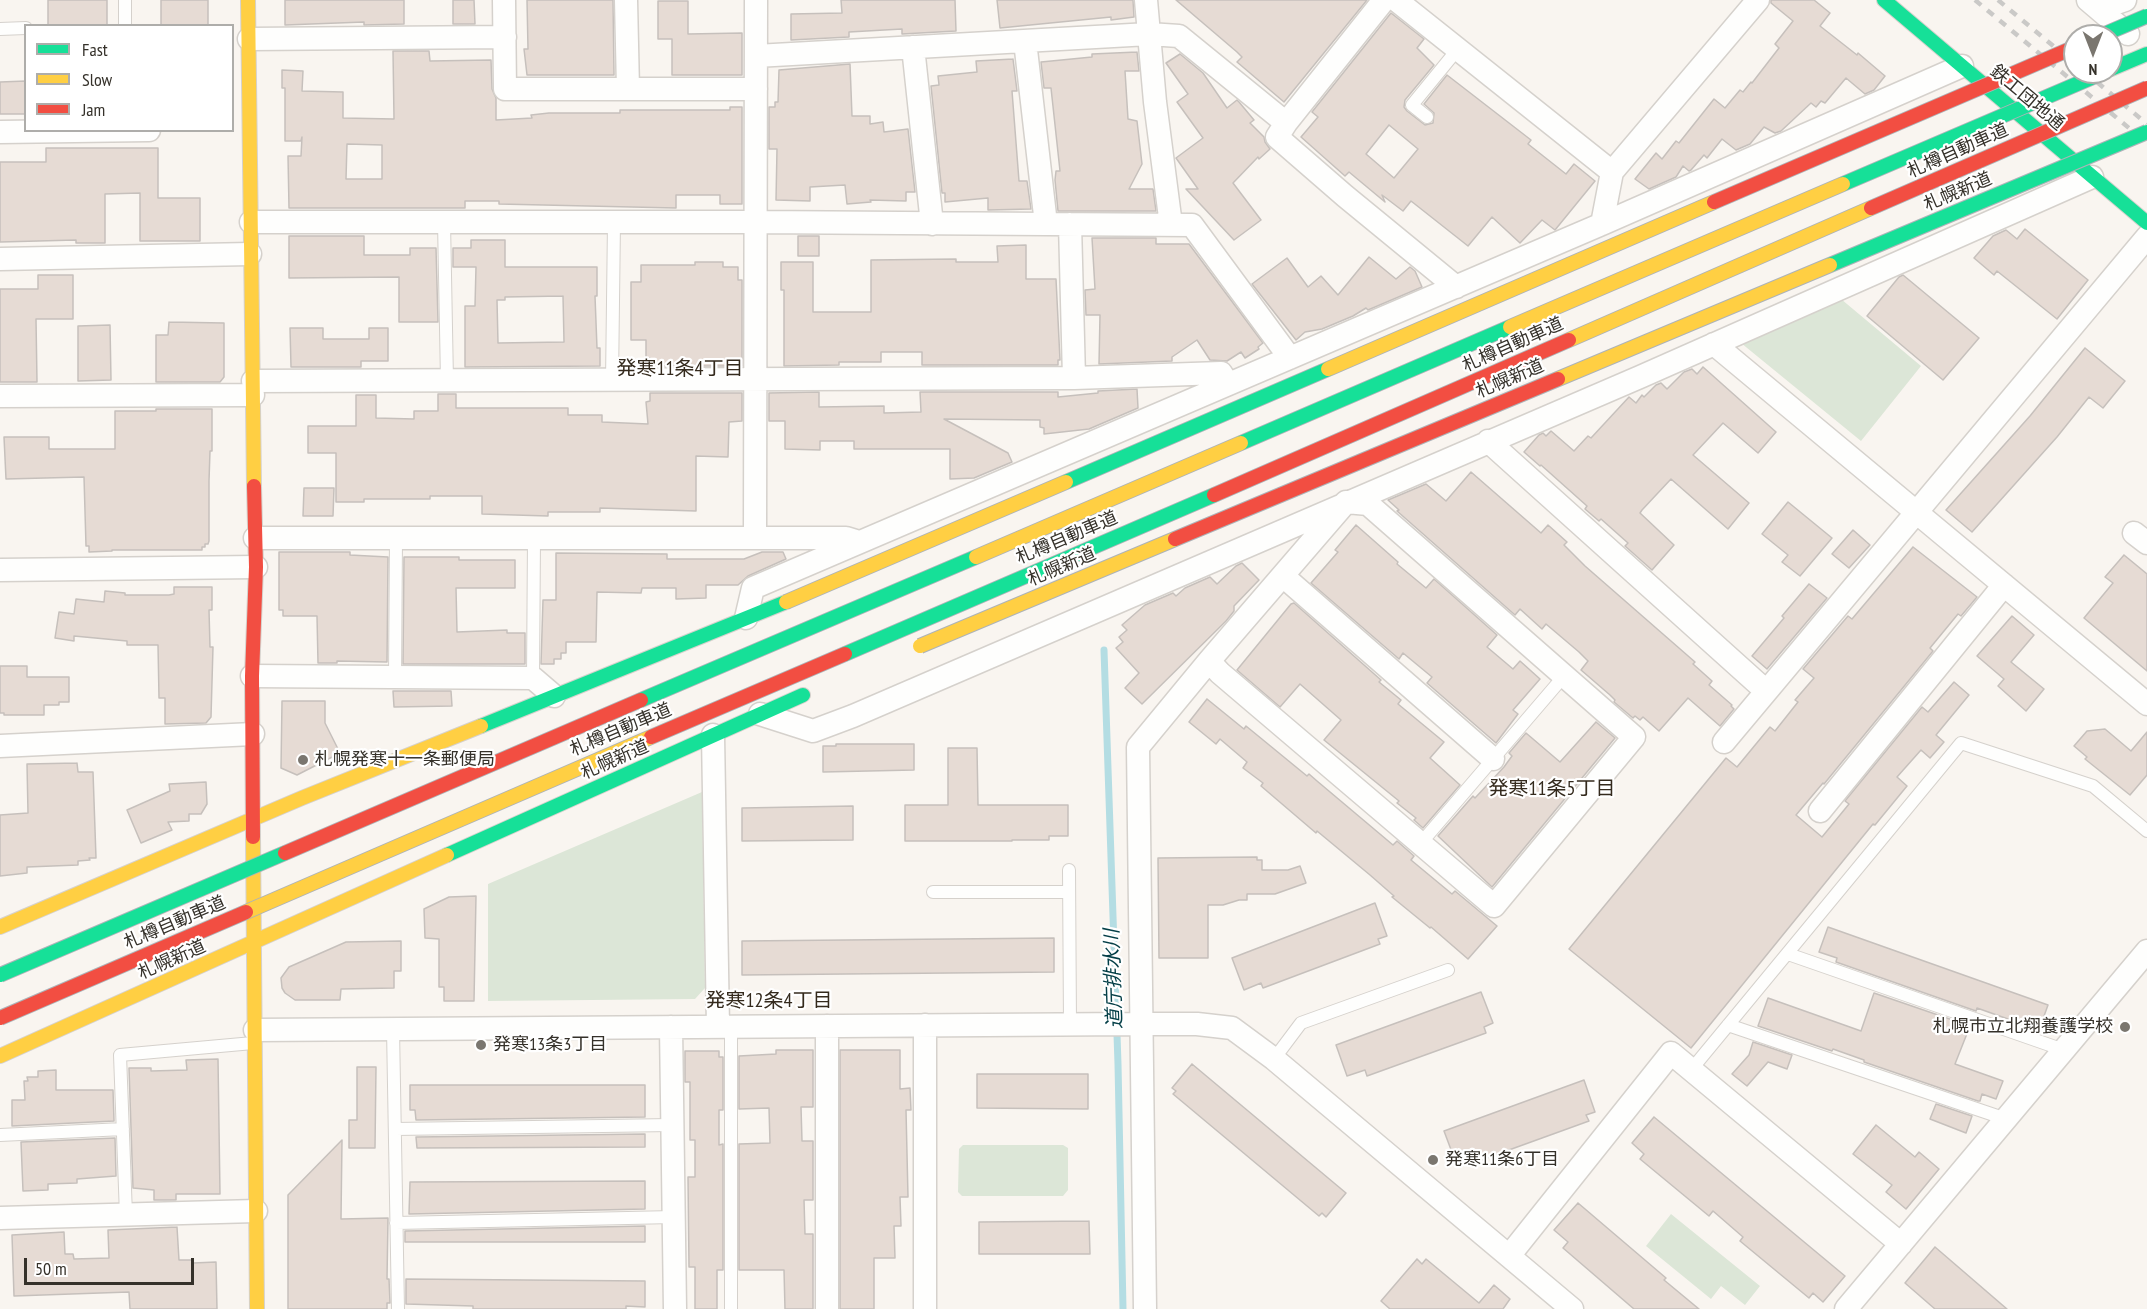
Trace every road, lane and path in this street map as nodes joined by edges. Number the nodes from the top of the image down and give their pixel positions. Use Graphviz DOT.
graph roads {
  1 [pos="125,0"];
  2 [pos="248,0"];
  3 [pos="504,0"];
  4 [pos="626,0"];
  5 [pos="756,0"];
  6 [pos="1146,0"];
  7 [pos="1384,0"];
  8 [pos="1396,0"];
  9 [pos="1758,0"];
  10 [pos="1884,0"];
  11 [pos="2125,0"];
  12 [pos="2094,5"];
  13 [pos="2147,16"];
  14 [pos="125,24"];
  15 [pos="2123,26"];
  16 [pos="24,28"];
  17 [pos="0,29"];
  18 [pos="1149,33"];
  19 [pos="504,36"];
  20 [pos="249,39"];
  21 [pos="1025,41"];
  22 [pos="914,47"];
  23 [pos="1457,50"];
  24 [pos="2063,52"];
  25 [pos="2147,52"];
  26 [pos="756,56"];
  27 [pos="2123,63"];
  28 [pos="1962,66"];
  29 [pos="2077,84"];
  30 [pos="2147,88"];
  31 [pos="628,89"];
  32 [pos="756,89"];
  33 [pos="1427,117"];
  34 [pos="1286,123"];
  35 [pos="241,129"];
  36 [pos="0,132"];
  37 [pos="24,132"];
  38 [pos="2147,132"];
  39 [pos="1612,172"];
  40 [pos="2092,177"];
  41 [pos="251,222"];
  42 [pos="444,222"];
  43 [pos="615,222"];
  44 [pos="756,222"];
  45 [pos="2147,223"];
  46 [pos="932,224"];
  47 [pos="1046,224"];
  48 [pos="1070,224"];
  49 [pos="1602,224"];
  50 [pos="1171,225"];
  51 [pos="2147,237"];
  52 [pos="249,254"];
  53 [pos="0,259"];
  54 [pos="1456,287"];
  55 [pos="1714,344"];
  56 [pos="1290,358"];
  57 [pos="1074,378"];
  58 [pos="755,380"];
  59 [pos="447,381"];
  60 [pos="612,381"];
  61 [pos="1228,384"];
  62 [pos="253,388"];
  63 [pos="0,396"];
  64 [pos="1488,441"];
  65 [pos="1346,502"];
  66 [pos="1916,512"];
  67 [pos="1275,533"];
  68 [pos="255,538"];
  69 [pos="396,538"];
  70 [pos="534,538"];
  71 [pos="755,538"];
  72 [pos="859,542"];
  73 [pos="1299,558"];
  74 [pos="256,567"];
  75 [pos="0,570"];
  76 [pos="1282,576"];
  77 [pos="2004,585"];
  78 [pos="746,618"];
  79 [pos="912,649"];
  80 [pos="1209,661"];
  81 [pos="252,676"];
  82 [pos="1564,676"];
  83 [pos="395,677"];
  84 [pos="533,678"];
  85 [pos="1766,691"];
  86 [pos="808,692"];
  87 [pos="554,696"];
  88 [pos="2147,704"];
  89 [pos="760,714"];
  90 [pos="253,734"];
  91 [pos="713,735"];
  92 [pos="1724,742"];
  93 [pos="0,746"];
  94 [pos="1493,759"];
  95 [pos="1821,811"];
  96 [pos="253,819"];
  97 [pos="2147,831"];
  98 [pos="1421,843"];
  99 [pos="1069,870"];
  100 [pos="933,892"];
  101 [pos="1069,892"];
  102 [pos="0,927"];
  103 [pos="254,943"];
  104 [pos="2147,951"];
  105 [pos="1788,954"];
  106 [pos="1448,970"];
  107 [pos="0,975"];
  108 [pos="0,1018"];
  109 [pos="1070,1024"];
  110 [pos="1137,1024"];
  111 [pos="925,1025"];
  112 [pos="1728,1025"];
  113 [pos="827,1026"];
  114 [pos="671,1027"];
  115 [pos="725,1027"];
  116 [pos="393,1029"];
  117 [pos="255,1036"];
  118 [pos="2064,1050"];
  119 [pos="0,1056"];
  120 [pos="1274,1059"];
  121 [pos="1691,1070"];
  122 [pos="2006,1119"];
  123 [pos="672,1125"];
  124 [pos="123,1129"];
  125 [pos="395,1129"];
  126 [pos="0,1135"];
  127 [pos="256,1211"];
  128 [pos="126,1215"];
  129 [pos="674,1217"];
  130 [pos="0,1218"];
  131 [pos="396,1223"];
  132 [pos="1901,1244"];
  133 [pos="1509,1256"];
  134 [pos="257,1309"];
  135 [pos="398,1309"];
  136 [pos="675,1309"];
  137 [pos="731,1309"];
  138 [pos="827,1309"];
  139 [pos="925,1309"];
  140 [pos="1145,1309"];
  141 [pos="1572,1309"];
  142 [pos="1846,1309"];
  1 -- 14 [label="lane"];
  2 -- 20 [label="main road"];
  3 -- 19 [label="street"];
  4 -- 31 [label="street"];
  5 -- 26 [label="street"];
  6 -- 18 [label="street"];
  7 -- 34 [label="street"];
  8 -- 23 [label="street"];
  9 -- 39 [label="street"];
  10 -- 28 [label="main road, 鉄工団地通"];
  11 -- 12 [label="street"];
  12 -- 25 [label="street"];
  13 -- 15 [label="main road, bridge"];
  16 -- 17 [label="lane"];
  18 -- 21 [label="street"];
  18 -- 34 [label="street"];
  18 -- 50 [label="street"];
  19 -- 20 [label="street"];
  19 -- 31 [label="street"];
  20 -- 35 [label="main road"];
  21 -- 22 [label="street"];
  21 -- 47 [label="street"];
  22 -- 26 [label="street"];
  22 -- 46 [label="street"];
  23 -- 33 [label="lane"];
  23 -- 39 [label="street"];
  24 -- 78 [label="main road, bridge"];
  25 -- 27 [label="main road"];
  26 -- 32 [label="street"];
  28 -- 40 [label="main road, 鉄工団地通"];
  28 -- 49 [label="street"];
  29 -- 107 [label="main road, 札樽自動車道, bridge"];
  30 -- 108 [label="main road, 札樽自動車道, bridge"];
  31 -- 32 [label="street"];
  32 -- 44 [label="street"];
  34 -- 54 [label="street"];
  35 -- 41 [label="main road"];
  36 -- 37 [label="street"];
  38 -- 79 [label="main road, 札幌新道, bridge"];
  39 -- 49 [label="street"];
  40 -- 45 [label="main road, 鉄工団地通"];
  40 -- 55 [label="street"];
  41 -- 42 [label="street"];
  41 -- 52 [label="main road"];
  42 -- 43 [label="street"];
  42 -- 59 [label="lane"];
  43 -- 44 [label="street"];
  43 -- 60 [label="lane"];
  44 -- 46 [label="street"];
  44 -- 58 [label="street"];
  46 -- 47 [label="street"];
  47 -- 48 [label="street"];
  48 -- 50 [label="street"];
  48 -- 57 [label="street"];
  49 -- 54 [label="street"];
  50 -- 56 [label="street"];
  51 -- 66 [label="street"];
  52 -- 53 [label="street"];
  52 -- 62 [label="main road"];
  54 -- 56 [label="street"];
  55 -- 64 [label="street"];
  55 -- 66 [label="street"];
  56 -- 61 [label="street"];
  57 -- 58 [label="street"];
  57 -- 61 [label="street"];
  58 -- 60 [label="street"];
  58 -- 71 [label="street"];
  59 -- 60 [label="street"];
  59 -- 62 [label="street"];
  61 -- 72 [label="street"];
  62 -- 63 [label="street"];
  62 -- 68 [label="main road"];
  64 -- 65 [label="street"];
  64 -- 85 [label="street"];
  65 -- 67 [label="street"];
  65 -- 73 [label="street"];
  65 -- 82 [label="street"];
  66 -- 77 [label="street"];
  66 -- 85 [label="street"];
  67 -- 73 [label="street"];
  67 -- 89 [label="street"];
  68 -- 69 [label="street"];
  68 -- 74 [label="main road"];
  69 -- 70 [label="street"];
  69 -- 83 [label="lane"];
  70 -- 71 [label="street"];
  70 -- 84 [label="lane"];
  71 -- 72 [label="street"];
  72 -- 78 [label="street"];
  73 -- 76 [label="street"];
  74 -- 75 [label="street"];
  74 -- 81 [label="main road"];
  76 -- 80 [label="street"];
  76 -- 94 [label="street"];
  77 -- 88 [label="street"];
  77 -- 95 [label="street"];
  78 -- 87 [label="main road"];
  80 -- 98 [label="street"];
  80 -- 110 [label="street"];
  81 -- 83 [label="street"];
  81 -- 90 [label="main road"];
  82 -- 94 [label="lane"];
  82 -- 98 [label="street"];
  83 -- 84 [label="street"];
  84 -- 87 [label="street"];
  85 -- 92 [label="street"];
  86 -- 89 [label="main road, 札幌新道"];
  87 -- 96 [label="main road"];
  89 -- 91 [label="main road, 札幌新道"];
  90 -- 93 [label="street"];
  90 -- 96 [label="main road"];
  91 -- 103 [label="main road, 札幌新道"];
  91 -- 115 [label="street"];
  94 -- 98 [label="lane"];
  96 -- 102 [label="main road"];
  96 -- 103 [label="main road"];
  97 -- 105 [label="lane"];
  99 -- 101 [label="lane"];
  100 -- 101 [label="lane"];
  101 -- 109 [label="lane"];
  103 -- 117 [label="main road"];
  103 -- 119 [label="main road, 札幌新道"];
  104 -- 118 [label="street"];
  105 -- 112 [label="lane"];
  105 -- 118 [label="lane"];
  106 -- 120 [label="lane"];
  109 -- 110 [label="street"];
  109 -- 111 [label="street"];
  110 -- 120 [label="street"];
  110 -- 140 [label="street"];
  111 -- 113 [label="street"];
  111 -- 139 [label="street"];
  112 -- 121 [label="lane"];
  112 -- 122 [label="lane"];
  113 -- 115 [label="street"];
  113 -- 138 [label="street"];
  114 -- 115 [label="street"];
  114 -- 116 [label="street"];
  114 -- 123 [label="street"];
  115 -- 137 [label="lane"];
  116 -- 117 [label="street"];
  116 -- 125 [label="lane"];
  117 -- 124 [label="lane"];
  117 -- 127 [label="main road"];
  118 -- 122 [label="street"];
  120 -- 133 [label="street"];
  121 -- 132 [label="street"];
  121 -- 133 [label="street"];
  122 -- 132 [label="street"];
  123 -- 125 [label="lane"];
  123 -- 129 [label="street"];
  124 -- 126 [label="lane"];
  124 -- 128 [label="lane"];
  125 -- 131 [label="lane"];
  127 -- 128 [label="street"];
  127 -- 134 [label="main road"];
  128 -- 130 [label="street"];
  129 -- 131 [label="lane"];
  129 -- 136 [label="street"];
  131 -- 135 [label="lane"];
  132 -- 142 [label="street"];
  133 -- 141 [label="street"];
}
